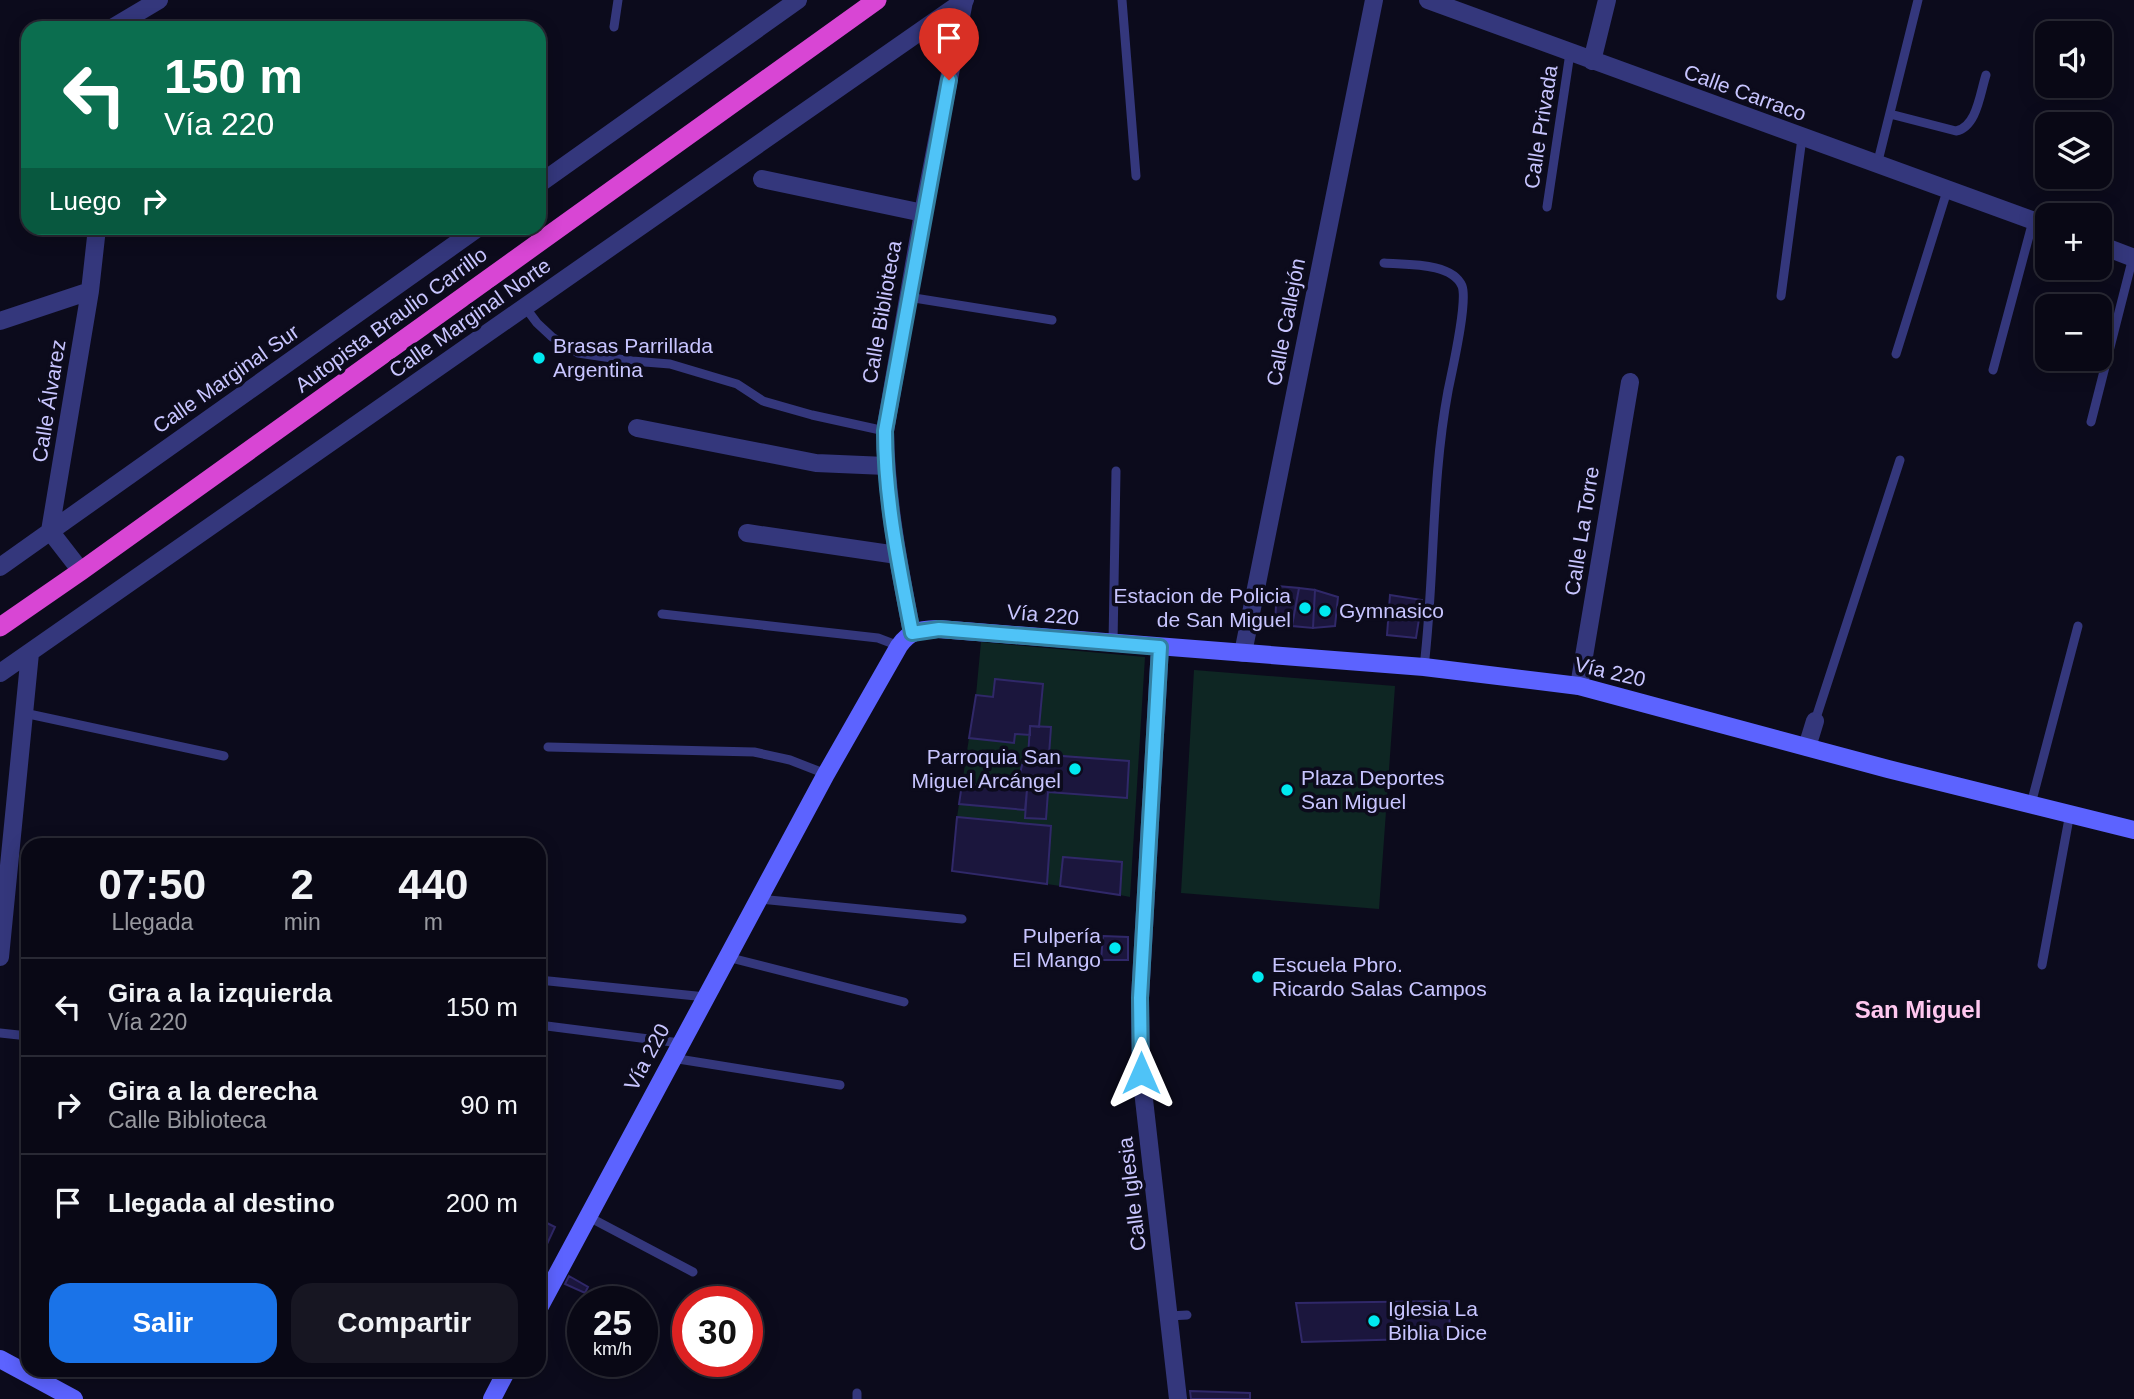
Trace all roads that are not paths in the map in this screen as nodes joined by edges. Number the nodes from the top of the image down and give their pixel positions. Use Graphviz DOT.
graph roads {
  1 [pos="159,0"];
  2 [pos="618,0"];
  3 [pos="798,0"];
  4 [pos="877,0"];
  5 [pos="965,0"];
  6 [pos="1122,0"];
  7 [pos="1374,0"];
  8 [pos="1428,0"];
  9 [pos="1607,0"];
  10 [pos="1918,0"];
  11 [pos="124,21"];
  12 [pos="614,27"];
  13 [pos="1570,53"];
  14 [pos="1592,61"];
  15 [pos="1986,75"];
  16 [pos="1890,114"];
  17 [pos="1802,138"];
  18 [pos="1877,165"];
  19 [pos="1136,176"];
  20 [pos="546,179"];
  21 [pos="762,179"];
  22 [pos="1947,191"];
  23 [pos="1547,207"];
  24 [pos="923,213"];
  25 [pos="2035,222"];
  26 [pos="96,235"];
  27 [pos="468,235"];
  28 [pos="2035,240"];
  29 [pos="2112,249"];
  30 [pos="2134,257"];
  31 [pos="1384,262"];
  32 [pos="90,291"];
  33 [pos="1781,296"];
  34 [pos="908,297"];
  35 [pos="525,307"];
  36 [pos="0,320"];
  37 [pos="1052,320"];
  38 [pos="1896,354"];
  39 [pos="1993,370"];
  40 [pos="1630,383"];
  41 [pos="2091,422"];
  42 [pos="637,428"];
  43 [pos="885,431"];
  44 [pos="1900,460"];
  45 [pos="886,466"];
  46 [pos="1116,471"];
  47 [pos="50,531"];
  48 [pos="747,533"];
  49 [pos="897,555"];
  50 [pos="0,567"];
  51 [pos="81,571"];
  52 [pos="662,614"];
  53 [pos="2078,626"];
  54 [pos="0,627"];
  55 [pos="912,633"];
  56 [pos="1113,643"];
  57 [pos="899,646"];
  58 [pos="1160,647"];
  59 [pos="30,653"];
  60 [pos="1242,653"];
  61 [pos="1424,667"];
  62 [pos="0,673"];
  63 [pos="1579,686"];
  64 [pos="24,713"];
  65 [pos="1815,721"];
  66 [pos="548,747"];
  67 [pos="1807,747"];
  68 [pos="223,756"];
  69 [pos="826,774"];
  70 [pos="2031,804"];
  71 [pos="2070,813"];
  72 [pos="2134,830"];
  73 [pos="758,899"];
  74 [pos="962,919"];
  75 [pos="0,957"];
  76 [pos="727,957"];
  77 [pos="2042,965"];
  78 [pos="546,981"];
  79 [pos="706,997"];
  80 [pos="904,1002"];
  81 [pos="546,1026"];
  82 [pos="0,1033"];
  83 [pos="21,1035"];
  84 [pos="676,1051"];
  85 [pos="840,1085"];
  86 [pos="587,1216"];
  87 [pos="693,1272"];
  88 [pos="546,1295"];
  89 [pos="1187,1315"];
  90 [pos="1169,1316"];
  91 [pos="0,1359"];
  92 [pos="21,1370"];
  93 [pos="33,1377"];
  94 [pos="503,1377"];
  95 [pos="74,1399"];
  96 [pos="492,1399"];
  97 [pos="1178,1399"];
  1 -- 11 [label="street"];
  2 -- 12 [label="lane"];
  3 -- 20 [label="street"];
  4 -- 51 [label="highway, Autopista Braulio Carrillo"];
  5 -- 24 [label="street, Calle Biblioteca"];
  5 -- 35 [label="street, Calle Marginal Norte"];
  6 -- 19 [label="lane"];
  7 -- 60 [label="street, Calle Callejón"];
  8 -- 13 [label="street, Calle Carraco"];
  9 -- 14 [label="street"];
  10 -- 16 [label="lane"];
  13 -- 14 [label="street, Calle Carraco"];
  13 -- 23 [label="lane, Calle Privada"];
  14 -- 17 [label="street, Calle Carraco"];
  15 -- 16 [label="lane"];
  16 -- 18 [label="lane"];
  17 -- 18 [label="street, Calle Carraco"];
  17 -- 33 [label="lane"];
  18 -- 22 [label="street, Calle Carraco"];
  21 -- 24 [label="street"];
  22 -- 25 [label="street, Calle Carraco"];
  22 -- 38 [label="lane"];
  24 -- 34 [label="street, Calle Biblioteca"];
  26 -- 32 [label="street, Calle Álvarez"];
  27 -- 47 [label="street, Calle Marginal Sur"];
  28 -- 39 [label="lane"];
  29 -- 30 [label="street"];
  30 -- 41 [label="lane"];
  31 -- 61 [label="lane"];
  32 -- 36 [label="street"];
  32 -- 47 [label="street, Calle Álvarez"];
  34 -- 37 [label="lane"];
  34 -- 43 [label="street, Calle Biblioteca"];
  35 -- 43 [label="lane"];
  35 -- 59 [label="street, Calle Marginal Norte"];
  40 -- 63 [label="street, Calle La Torre"];
  42 -- 45 [label="street"];
  43 -- 45 [label="street, Calle Biblioteca"];
  44 -- 65 [label="lane"];
  45 -- 49 [label="street, Calle Biblioteca"];
  46 -- 56 [label="lane"];
  47 -- 50 [label="street, Calle Marginal Sur"];
  47 -- 51 [label="street"];
  48 -- 49 [label="street"];
  49 -- 55 [label="street, Calle Biblioteca"];
  51 -- 54 [label="highway, Autopista Braulio Carrillo"];
  52 -- 57 [label="lane"];
  53 -- 70 [label="lane"];
  55 -- 56 [label="main road, Vía 220"];
  55 -- 57 [label="main road, Vía 220"];
  56 -- 58 [label="main road, Vía 220"];
  57 -- 69 [label="main road, Vía 220"];
  58 -- 60 [label="main road, Vía 220"];
  58 -- 90 [label="street, Calle Iglesia"];
  59 -- 62 [label="street, Calle Marginal Norte"];
  59 -- 64 [label="street"];
  60 -- 61 [label="main road, Vía 220"];
  61 -- 63 [label="main road, Vía 220"];
  63 -- 67 [label="main road, Vía 220"];
  64 -- 68 [label="lane"];
  64 -- 75 [label="street"];
  65 -- 67 [label="street"];
  66 -- 69 [label="lane"];
  67 -- 70 [label="main road, Vía 220"];
  69 -- 73 [label="main road, Vía 220"];
  70 -- 71 [label="main road, Vía 220"];
  71 -- 72 [label="main road, Vía 220"];
  71 -- 77 [label="lane"];
  73 -- 74 [label="lane"];
  73 -- 76 [label="main road, Vía 220"];
  76 -- 79 [label="main road, Vía 220"];
  76 -- 80 [label="lane"];
  78 -- 79 [label="lane"];
  79 -- 84 [label="main road, Vía 220"];
  81 -- 84 [label="lane"];
  82 -- 83 [label="lane"];
  84 -- 85 [label="lane"];
  84 -- 86 [label="main road, Vía 220"];
  86 -- 87 [label="lane"];
  86 -- 88 [label="main road, Vía 220"];
  89 -- 90 [label="lane"];
  90 -- 97 [label="street, Calle Iglesia"];
  91 -- 92 [label="main road"];
  93 -- 95 [label="main road"];
  94 -- 96 [label="main road"];
}
